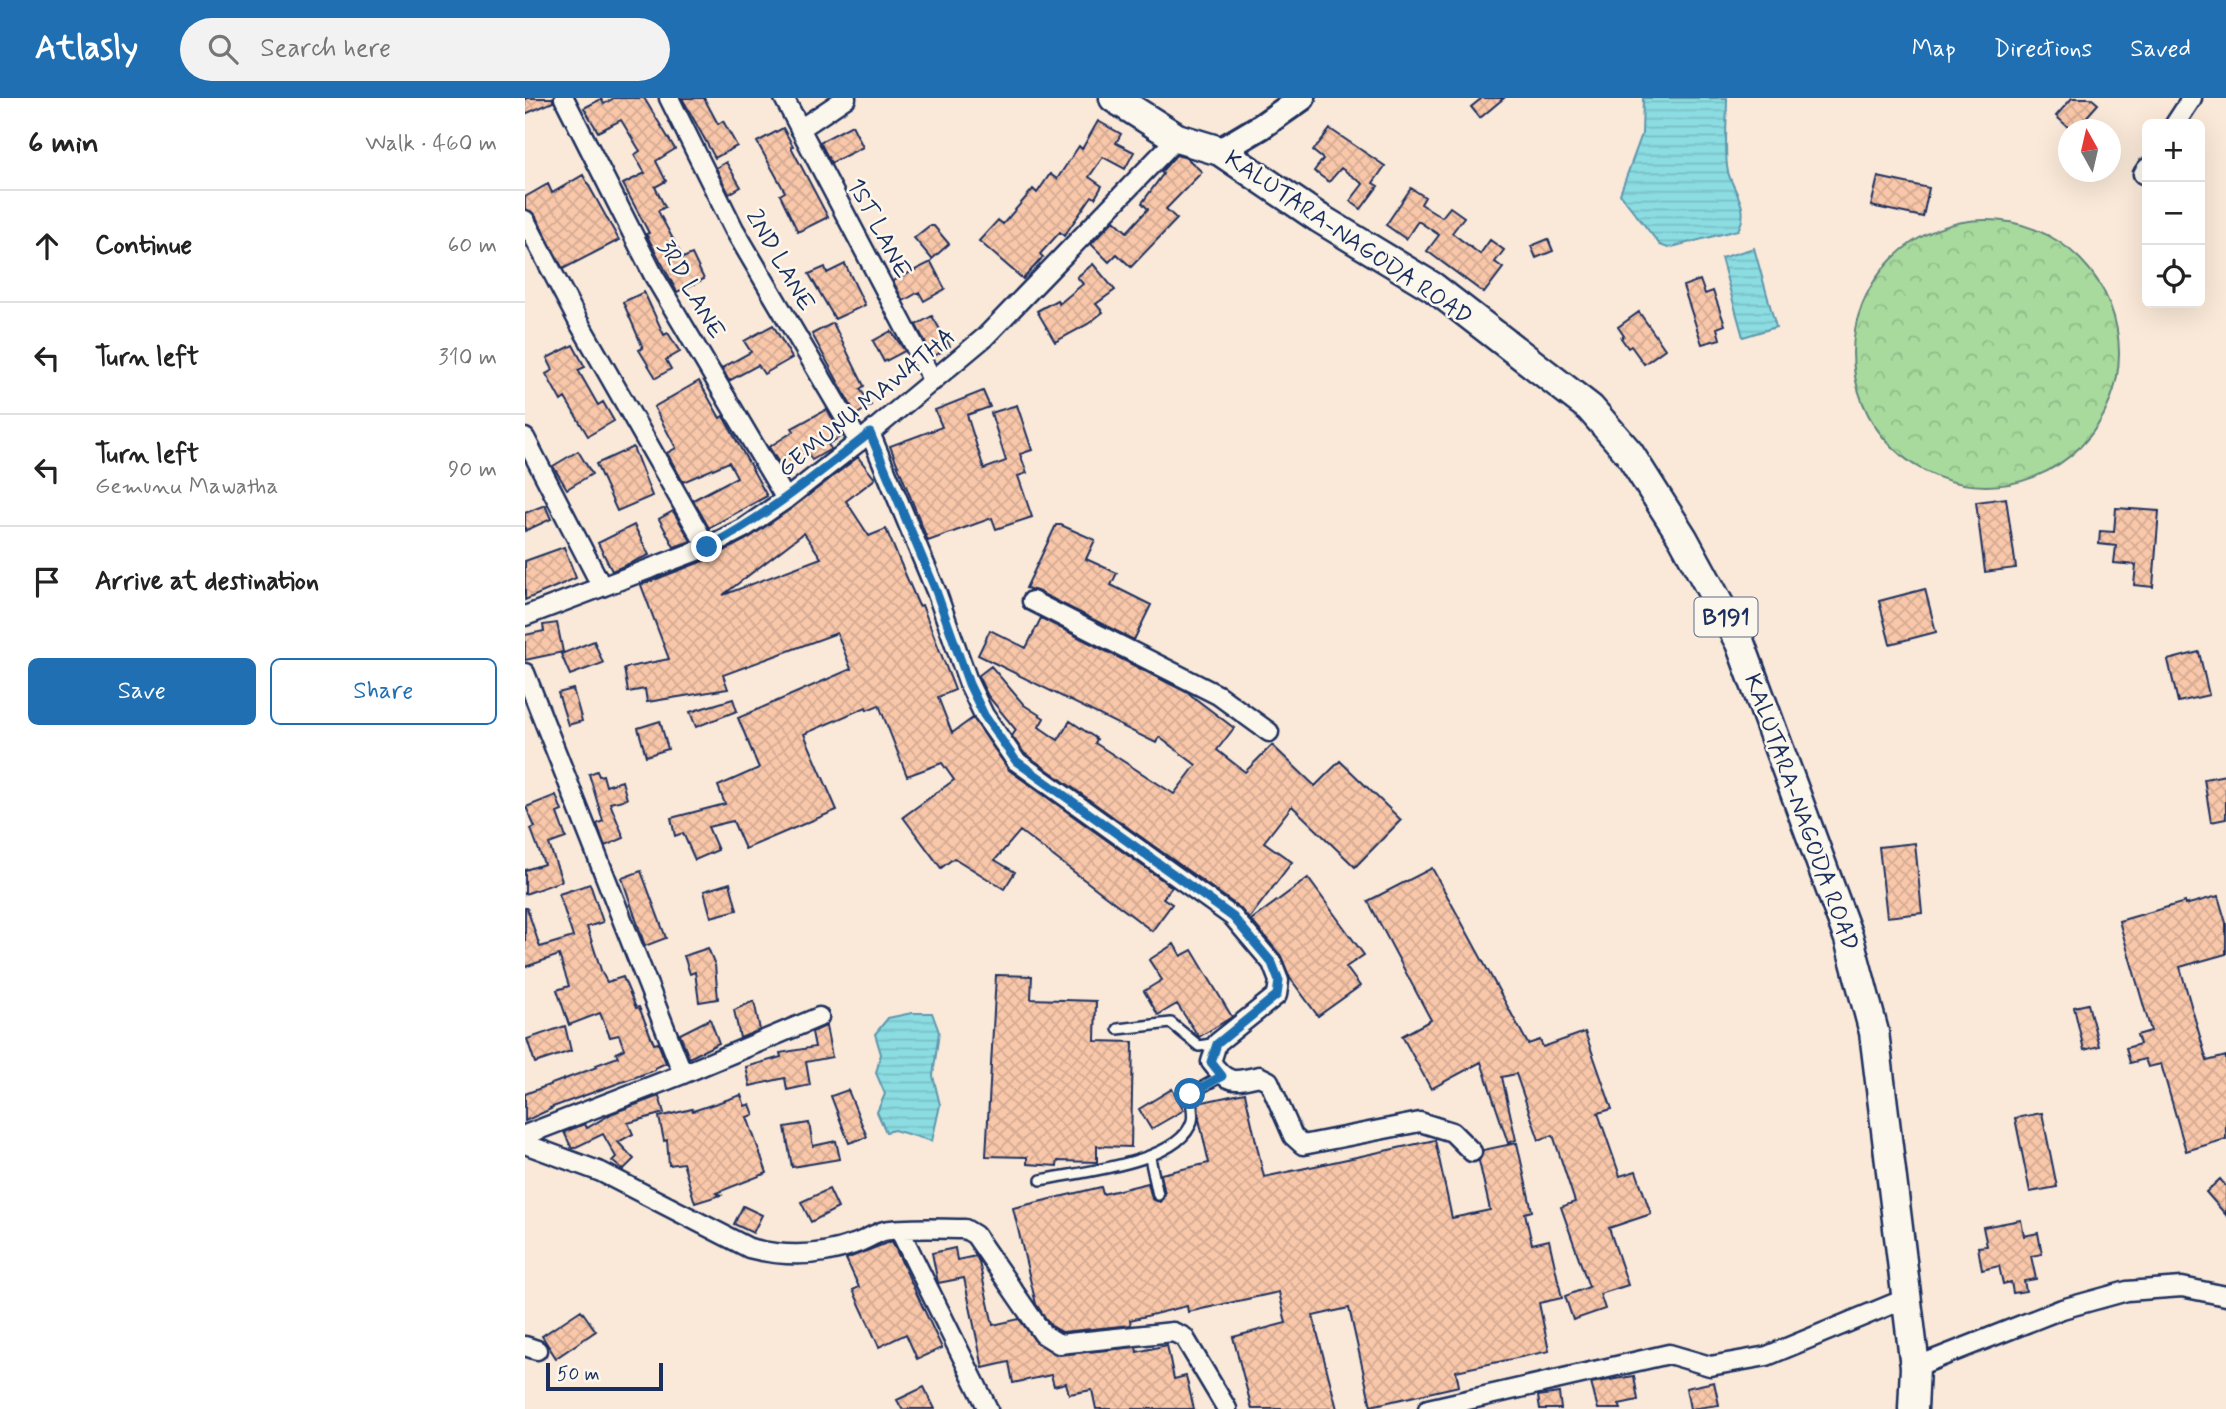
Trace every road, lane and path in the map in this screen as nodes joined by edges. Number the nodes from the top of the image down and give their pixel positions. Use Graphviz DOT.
graph roads {
  1 [pos="564,98"];
  2 [pos="669,98"];
  3 [pos="783,98"];
  4 [pos="846,98"];
  5 [pos="1114,98"];
  6 [pos="1302,98"];
  7 [pos="2192,98"];
  8 [pos="2178,119"];
  9 [pos="800,129"];
  10 [pos="1177,138"];
  11 [pos="1220,150"];
  12 [pos="525,220"];
  13 [pos="933,382"];
  14 [pos="525,438"];
  15 [pos="865,438"];
  16 [pos="786,499"];
  17 [pos="707,547"];
  18 [pos="602,587"];
  19 [pos="1032,601"];
  20 [pos="525,616"];
  21 [pos="525,673"];
  22 [pos="1269,732"];
  23 [pos="819,1017"];
  24 [pos="1118,1029"];
  25 [pos="1217,1044"];
  26 [pos="683,1074"];
  27 [pos="1222,1076"];
  28 [pos="525,1135"];
  29 [pos="525,1144"];
  30 [pos="1472,1152"];
  31 [pos="1150,1158"];
  32 [pos="1041,1180"];
  33 [pos="1158,1195"];
  34 [pos="900,1231"];
  35 [pos="2226,1296"];
  36 [pos="1907,1298"];
  37 [pos="1915,1367"];
  38 [pos="988,1409"];
  39 [pos="1227,1409"];
  40 [pos="1428,1409"];
  41 [pos="1913,1409"];
  1 -- 16 [label="street, 3RD LANE"];
  2 -- 15 [label="street, 2ND LANE"];
  3 -- 9 [label="street, 1ST LANE"];
  4 -- 9 [label="street"];
  5 -- 10 [label="main road, KALUTARA-NAGODA ROAD / B191"];
  6 -- 11 [label="street"];
  7 -- 8 [label="street"];
  9 -- 13 [label="street, 1ST LANE"];
  10 -- 11 [label="main road, KALUTARA-NAGODA ROAD / B191"];
  10 -- 13 [label="street, GEMUNU MAWATHA"];
  11 -- 36 [label="main road, KALUTARA-NAGODA ROAD / B191"];
  12 -- 17 [label="street"];
  13 -- 15 [label="street, GEMUNU MAWATHA"];
  14 -- 18 [label="street"];
  15 -- 16 [label="street, GEMUNU MAWATHA"];
  15 -- 25 [label="street, 2ND LANE"];
  16 -- 17 [label="street, GEMUNU MAWATHA"];
  17 -- 18 [label="street, GEMUNU MAWATHA"];
  18 -- 20 [label="street, GEMUNU MAWATHA"];
  19 -- 22 [label="street"];
  21 -- 26 [label="street"];
  23 -- 26 [label="street"];
  24 -- 25 [label="lane"];
  25 -- 27 [label="street"];
  26 -- 28 [label="street"];
  27 -- 30 [label="street"];
  27 -- 31 [label="lane"];
  29 -- 34 [label="street"];
  31 -- 32 [label="lane"];
  31 -- 33 [label="lane"];
  34 -- 38 [label="street"];
  34 -- 39 [label="street"];
  35 -- 37 [label="street"];
  36 -- 37 [label="main road, KALUTARA-NAGODA ROAD / B191"];
  36 -- 40 [label="street"];
  37 -- 41 [label="main road, KALUTARA-NAGODA ROAD / B191"];
}
